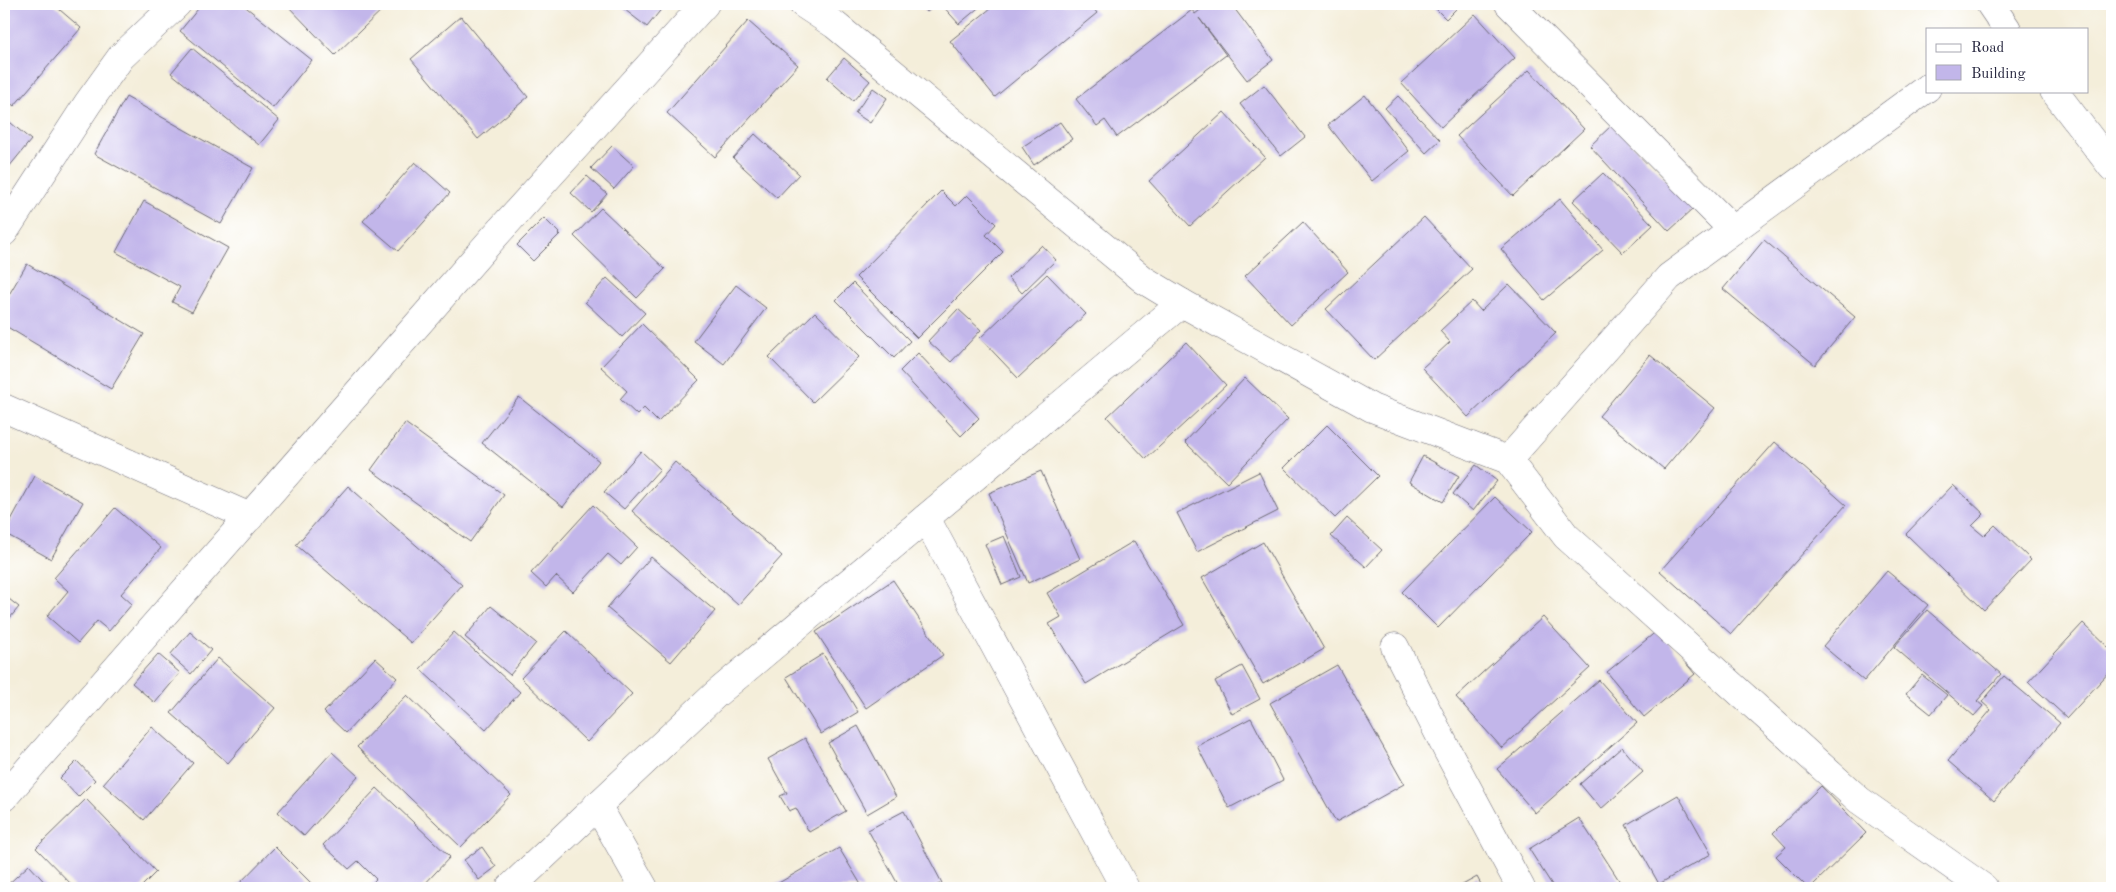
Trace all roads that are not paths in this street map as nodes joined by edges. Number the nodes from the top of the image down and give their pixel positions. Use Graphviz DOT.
graph roads {
  1 [pos="177,4"];
  2 [pos="705,4"];
  3 [pos="804,4"];
  4 [pos="1509,4"];
  5 [pos="1990,4"];
  6 [pos="2006,28"];
  7 [pos="1926,89"];
  8 [pos="2055,92"];
  9 [pos="2112,167"];
  10 [pos="1732,230"];
  11 [pos="4,232"];
  12 [pos="1182,303"];
  13 [pos="4,408"];
  14 [pos="1508,460"];
  15 [pos="250,516"];
  16 [pos="926,518"];
  17 [pos="1395,646"];
  18 [pos="4,796"];
  19 [pos="598,805"];
  20 [pos="510,888"];
  21 [pos="644,888"];
  22 [pos="1125,888"];
  23 [pos="1521,888"];
  24 [pos="1984,888"];
  1 -- 11 [label="street"];
  2 -- 15 [label="street"];
  3 -- 12 [label="street"];
  4 -- 10 [label="street"];
  5 -- 6 [label="street"];
  7 -- 10 [label="street"];
  8 -- 9 [label="street"];
  10 -- 14 [label="street"];
  12 -- 14 [label="street"];
  12 -- 16 [label="street"];
  13 -- 15 [label="street"];
  14 -- 24 [label="street"];
  15 -- 18 [label="street"];
  16 -- 19 [label="street"];
  16 -- 22 [label="street"];
  17 -- 23 [label="street"];
  19 -- 20 [label="street"];
  19 -- 21 [label="street"];
}
